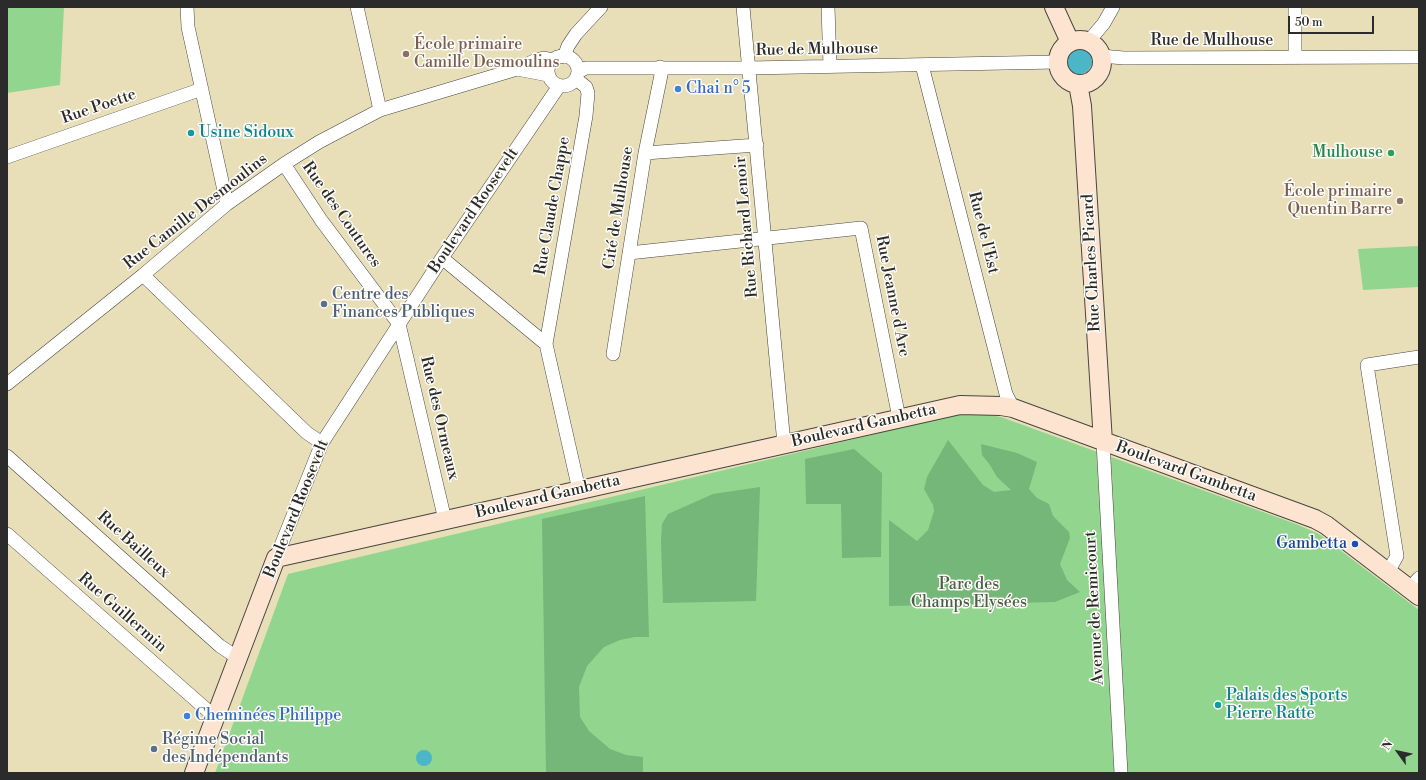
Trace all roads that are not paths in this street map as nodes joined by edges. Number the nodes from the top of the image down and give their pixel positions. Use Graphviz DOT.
graph roads {
  1 [pos="187,7"];
  2 [pos="357,7"];
  3 [pos="601,7"];
  4 [pos="743,7"];
  5 [pos="828,7"];
  6 [pos="1054,7"];
  7 [pos="1113,7"];
  8 [pos="1295,7"];
  9 [pos="1089,41"];
  10 [pos="1070,42"];
  11 [pos="1101,56"];
  12 [pos="1419,57"];
  13 [pos="559,58"];
  14 [pos="1295,58"];
  15 [pos="1057,62"];
  16 [pos="922,65"];
  17 [pos="830,66"];
  18 [pos="660,67"];
  19 [pos="749,68"];
  20 [pos="517,69"];
  21 [pos="548,75"];
  22 [pos="577,75"];
  23 [pos="1078,84"];
  24 [pos="559,86"];
  25 [pos="202,89"];
  26 [pos="380,110"];
  27 [pos="756,145"];
  28 [pos="645,153"];
  29 [pos="7,158"];
  30 [pos="284,164"];
  31 [pos="227,204"];
  32 [pos="765,238"];
  33 [pos="629,253"];
  34 [pos="442,258"];
  35 [pos="143,275"];
  36 [pos="399,324"];
  37 [pos="546,344"];
  38 [pos="613,354"];
  39 [pos="1419,357"];
  40 [pos="7,384"];
  41 [pos="1013,408"];
  42 [pos="898,418"];
  43 [pos="1103,442"];
  44 [pos="322,443"];
  45 [pos="784,444"];
  46 [pos="7,456"];
  47 [pos="579,490"];
  48 [pos="445,520"];
  49 [pos="7,534"];
  50 [pos="276,558"];
  51 [pos="1388,572"];
  52 [pos="1416,587"];
  53 [pos="238,658"];
  54 [pos="215,717"];
  55 [pos="194,773"];
  56 [pos="1121,773"];
  1 -- 25 [label="street"];
  2 -- 26 [label="street"];
  3 -- 13 [label="street"];
  4 -- 19 [label="street, Rue Richard Lenoir"];
  5 -- 17 [label="street"];
  6 -- 10 [label="main road"];
  7 -- 9 [label="street"];
  8 -- 14 [label="street"];
  9 -- 10 [label="main road"];
  9 -- 11 [label="main road"];
  10 -- 15 [label="main road"];
  11 -- 14 [label="street, Rue de Mulhouse"];
  11 -- 23 [label="main road"];
  12 -- 14 [label="street, Rue de Mulhouse"];
  13 -- 20 [label="street, Rue Camille Desmoulins"];
  13 -- 21 [label="street"];
  13 -- 22 [label="street"];
  15 -- 16 [label="street, Rue de Mulhouse"];
  15 -- 23 [label="main road"];
  16 -- 17 [label="street, Rue de Mulhouse"];
  16 -- 41 [label="street, Rue de l'Est"];
  17 -- 19 [label="street, Rue de Mulhouse"];
  18 -- 19 [label="street, Rue de Mulhouse"];
  18 -- 22 [label="street, Rue de Mulhouse"];
  18 -- 28 [label="street, Cité de Mulhouse"];
  19 -- 27 [label="street, Rue Richard Lenoir"];
  20 -- 21 [label="street, Rue Camille Desmoulins"];
  20 -- 26 [label="street, Rue Camille Desmoulins"];
  21 -- 24 [label="street"];
  22 -- 24 [label="street"];
  22 -- 37 [label="street, Rue Claude Chappe"];
  23 -- 43 [label="main road, Rue Charles Picard"];
  24 -- 34 [label="street, Boulevard Roosevelt"];
  25 -- 29 [label="street, Rue Poette"];
  25 -- 31 [label="street"];
  26 -- 30 [label="street, Rue Camille Desmoulins"];
  27 -- 28 [label="street"];
  27 -- 32 [label="street, Rue Richard Lenoir"];
  28 -- 33 [label="street, Cité de Mulhouse"];
  30 -- 31 [label="street, Rue Camille Desmoulins"];
  30 -- 36 [label="street, Rue des Coutures"];
  31 -- 35 [label="street, Rue Camille Desmoulins"];
  32 -- 33 [label="street"];
  32 -- 42 [label="street, Rue Jeanne d'Arc"];
  32 -- 45 [label="street, Rue Richard Lenoir"];
  33 -- 38 [label="street, Cité de Mulhouse"];
  34 -- 36 [label="street, Boulevard Roosevelt"];
  34 -- 37 [label="street"];
  35 -- 40 [label="street, Rue Camille Desmoulins"];
  35 -- 44 [label="street"];
  36 -- 44 [label="street, Boulevard Roosevelt"];
  36 -- 48 [label="street, Rue des Ormeaux"];
  37 -- 47 [label="street"];
  39 -- 51 [label="street"];
  41 -- 42 [label="main road, Boulevard Gambetta"];
  41 -- 43 [label="main road, Boulevard Gambetta"];
  42 -- 45 [label="main road, Boulevard Gambetta"];
  43 -- 51 [label="main road, Boulevard Gambetta"];
  43 -- 56 [label="street, Avenue de Remicourt"];
  44 -- 50 [label="street, Boulevard Roosevelt"];
  45 -- 47 [label="main road, Boulevard Gambetta"];
  46 -- 53 [label="street, Rue Bailleux"];
  47 -- 48 [label="main road, Boulevard Gambetta"];
  48 -- 50 [label="main road, Boulevard Gambetta"];
  49 -- 54 [label="street, Rue Guillermin"];
  50 -- 53 [label="main road, Boulevard Roosevelt"];
  51 -- 52 [label="main road, Boulevard Gambetta"];
  53 -- 54 [label="main road, Boulevard Roosevelt"];
  54 -- 55 [label="main road, Boulevard Roosevelt"];
}
